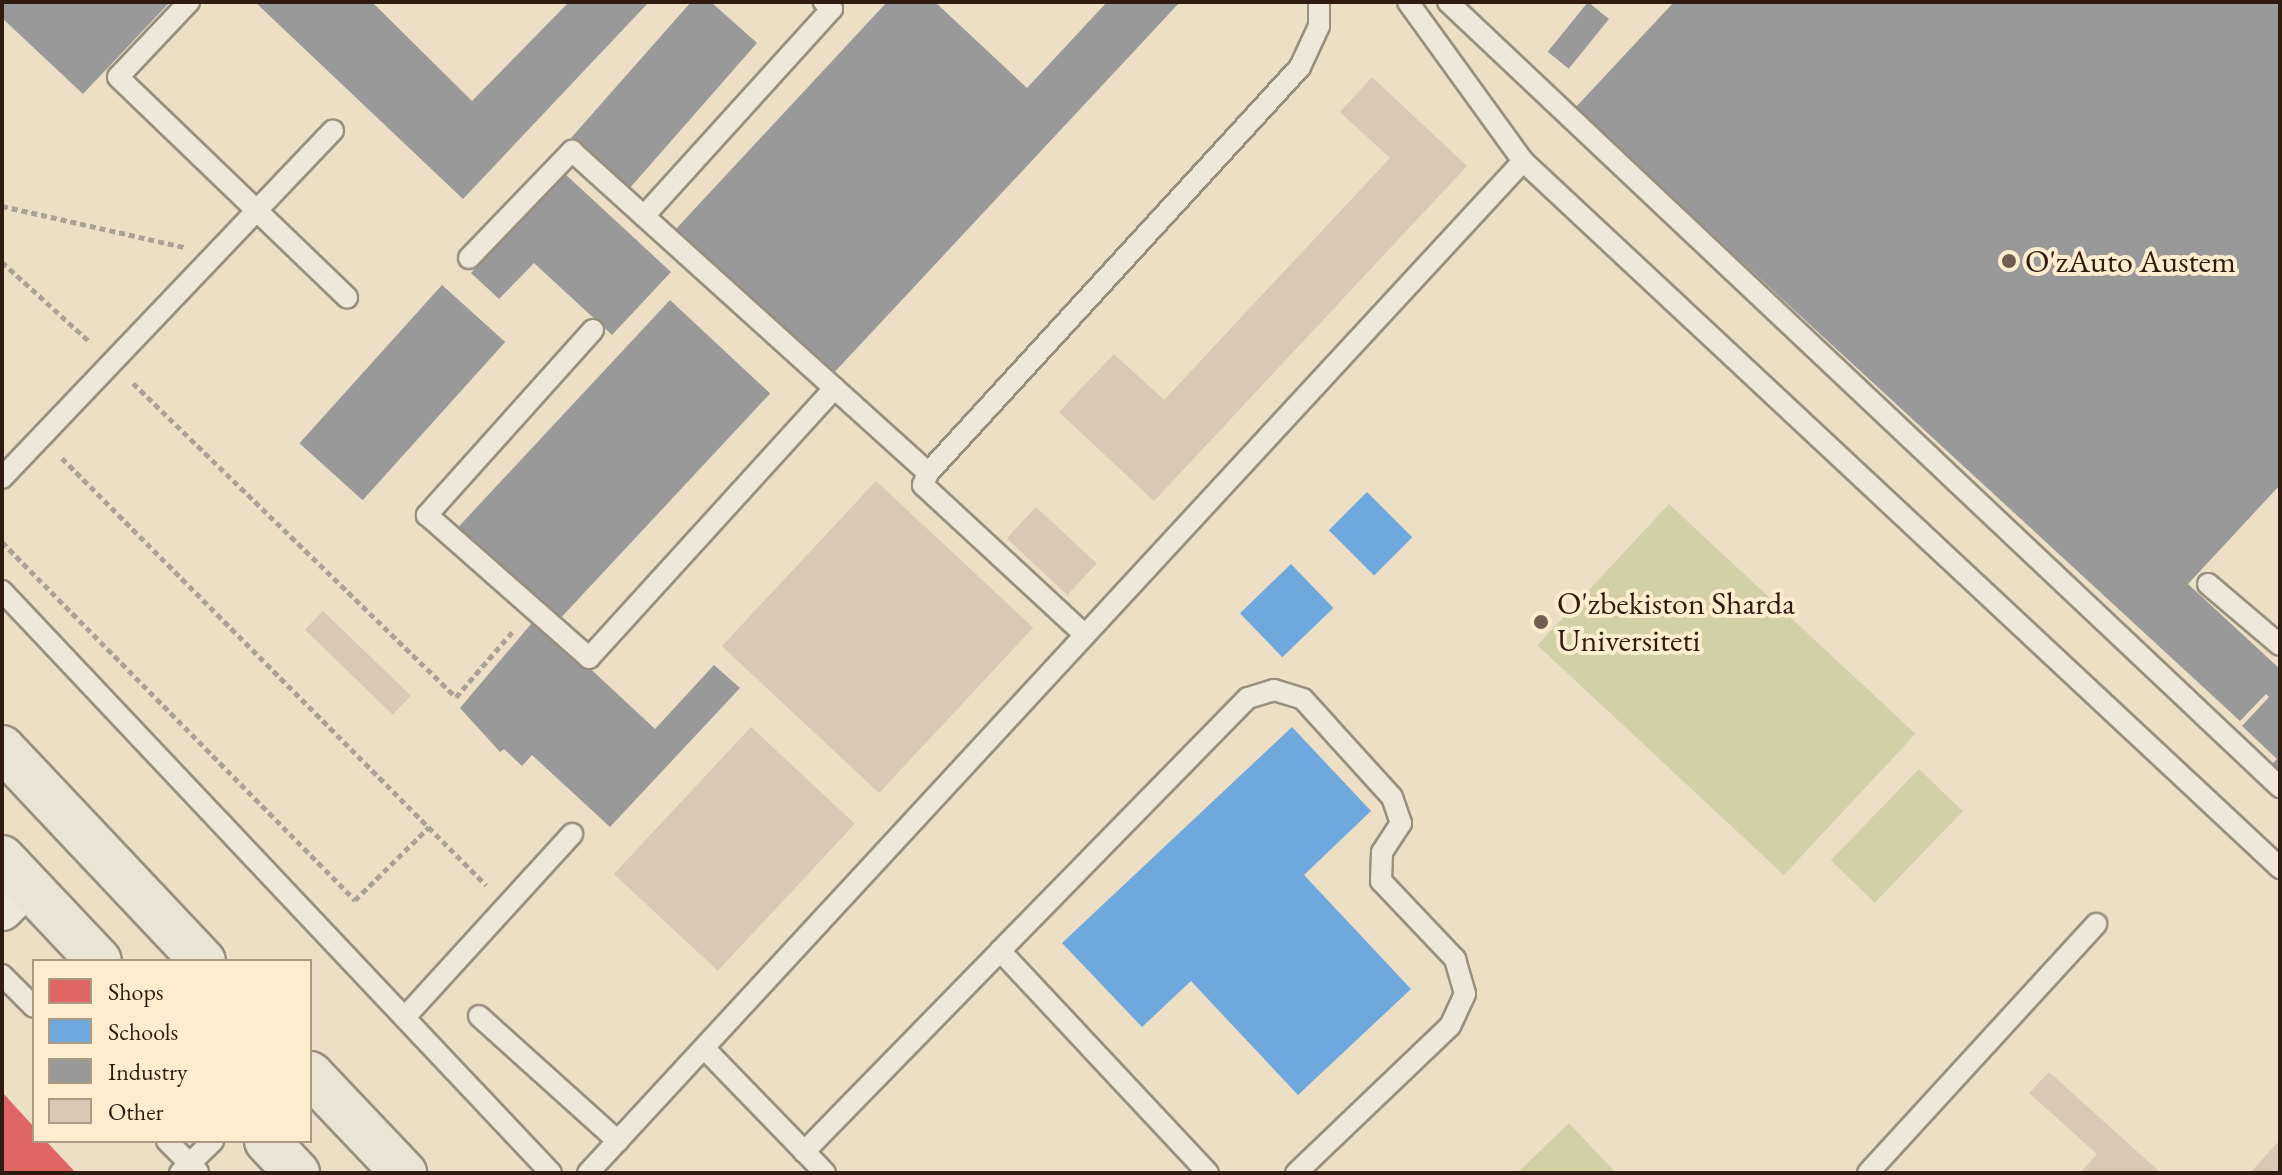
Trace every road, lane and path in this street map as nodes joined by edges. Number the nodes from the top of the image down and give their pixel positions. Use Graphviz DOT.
graph roads {
  1 [pos="189,2"];
  2 [pos="824,2"];
  3 [pos="1319,2"];
  4 [pos="1408,2"];
  5 [pos="1448,2"];
  6 [pos="333,131"];
  7 [pos="1523,161"];
  8 [pos="2,206"];
  9 [pos="257,211"];
  10 [pos="644,216"];
  11 [pos="216,254"];
  12 [pos="469,258"];
  13 [pos="2,262"];
  14 [pos="347,297"];
  15 [pos="593,330"];
  16 [pos="112,363"];
  17 [pos="835,388"];
  18 [pos="41,437"];
  19 [pos="928,473"];
  20 [pos="2,478"];
  21 [pos="2,542"];
  22 [pos="2208,584"];
  23 [pos="2,591"];
  24 [pos="533,609"];
  25 [pos="1085,635"];
  26 [pos="2280,645"];
  27 [pos="2,748"];
  28 [pos="2280,787"];
  29 [pos="429,827"];
  30 [pos="572,834"];
  31 [pos="2280,868"];
  32 [pos="10,883"];
  33 [pos="507,905"];
  34 [pos="2096,924"];
  35 [pos="1000,951"];
  36 [pos="97,959"];
  37 [pos="201,959"];
  38 [pos="2,975"];
  39 [pos="32,1005"];
  40 [pos="479,1016"];
  41 [pos="405,1017"];
  42 [pos="704,1048"];
  43 [pos="312,1076"];
  44 [pos="618,1141"];
  45 [pos="169,1143"];
  46 [pos="211,1143"];
  47 [pos="269,1143"];
  48 [pos="804,1152"];
  49 [pos="189,1170"];
  50 [pos="297,1173"];
  51 [pos="404,1173"];
  52 [pos="551,1173"];
  53 [pos="588,1173"];
  54 [pos="825,1173"];
  55 [pos="1208,1173"];
  56 [pos="1296,1173"];
  57 [pos="1868,1173"];
  1 -- 9 [label="lane"];
  2 -- 10 [label="lane"];
  3 -- 19 [label="lane"];
  4 -- 7 [label="lane"];
  5 -- 28 [label="lane"];
  6 -- 9 [label="lane"];
  7 -- 25 [label="lane"];
  7 -- 31 [label="lane"];
  8 -- 11 [label="path"];
  9 -- 11 [label="lane"];
  9 -- 14 [label="lane"];
  10 -- 12 [label="lane"];
  10 -- 17 [label="lane"];
  11 -- 16 [label="lane"];
  13 -- 16 [label="path"];
  15 -- 24 [label="lane"];
  16 -- 18 [label="lane"];
  16 -- 24 [label="path"];
  17 -- 19 [label="lane"];
  17 -- 24 [label="lane"];
  18 -- 20 [label="lane"];
  18 -- 29 [label="path"];
  19 -- 25 [label="lane"];
  21 -- 29 [label="path"];
  22 -- 26 [label="lane"];
  23 -- 41 [label="lane"];
  25 -- 42 [label="lane"];
  27 -- 37 [label="main road"];
  29 -- 33 [label="path"];
  30 -- 33 [label="lane"];
  32 -- 36 [label="main road"];
  33 -- 41 [label="lane"];
  34 -- 57 [label="lane"];
  35 -- 48 [label="lane"];
  35 -- 55 [label="lane"];
  35 -- 56 [label="lane"];
  38 -- 39 [label="lane"];
  40 -- 44 [label="lane"];
  41 -- 52 [label="lane"];
  42 -- 44 [label="lane"];
  42 -- 48 [label="lane"];
  43 -- 51 [label="main road"];
  44 -- 53 [label="lane"];
  45 -- 49 [label="lane"];
  46 -- 49 [label="lane"];
  47 -- 50 [label="main road"];
  48 -- 54 [label="lane"];
}
